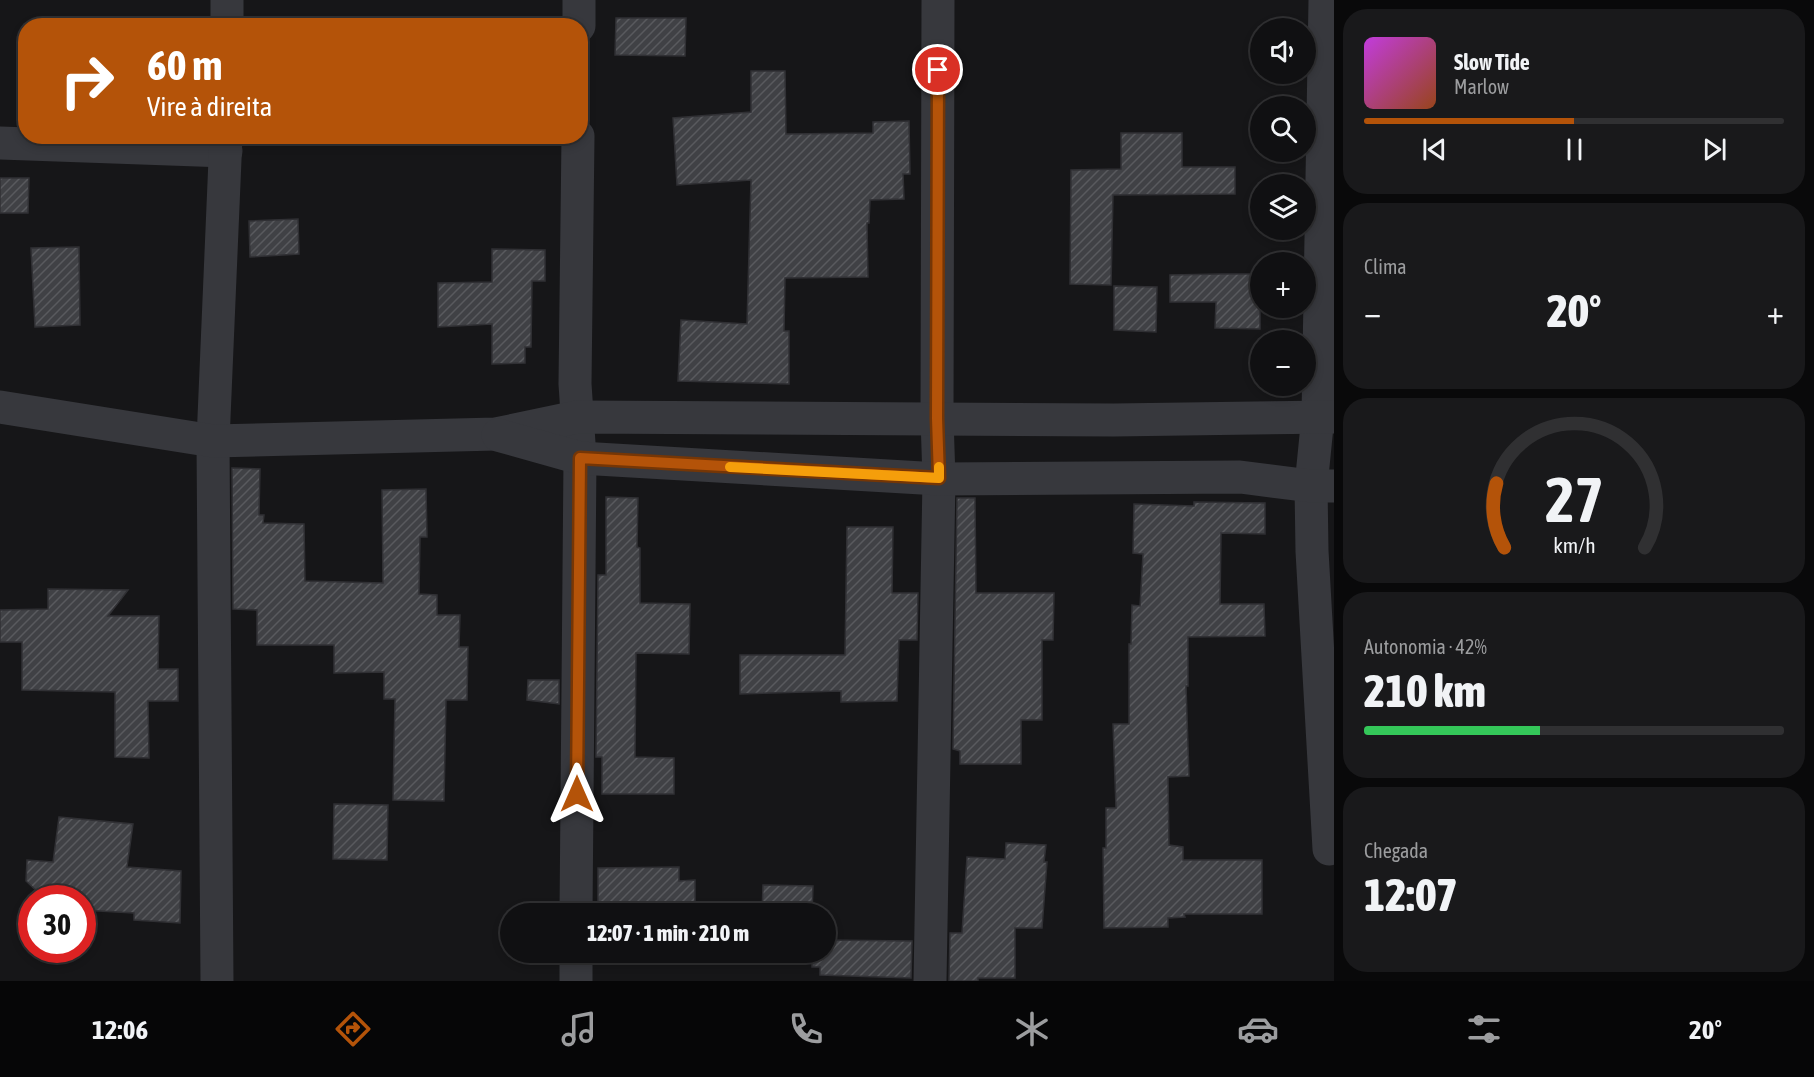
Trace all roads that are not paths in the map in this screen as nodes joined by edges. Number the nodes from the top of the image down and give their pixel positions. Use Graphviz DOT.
graph roads {
  1 [pos="227,0"];
  2 [pos="579,0"];
  3 [pos="938,0"];
  4 [pos="1325,0"];
  5 [pos="227,18"];
  6 [pos="579,18"];
  7 [pos="0,143"];
  8 [pos="18,143"];
  9 [pos="226,144"];
  10 [pos="578,144"];
  11 [pos="0,407"];
  12 [pos="577,417"];
  13 [pos="1326,417"];
  14 [pos="937,418"];
  15 [pos="496,434"];
  16 [pos="213,441"];
  17 [pos="580,458"];
  18 [pos="939,478"];
  19 [pos="1322,486"];
  20 [pos="1329,849"];
  21 [pos="576,903"];
  22 [pos="576,963"];
  23 [pos="217,981"];
  24 [pos="576,981"];
  25 [pos="930,981"];
  1 -- 5 [label="street"];
  2 -- 6 [label="street"];
  3 -- 14 [label="street"];
  4 -- 13 [label="street"];
  7 -- 8 [label="street"];
  9 -- 16 [label="street"];
  10 -- 12 [label="street"];
  11 -- 16 [label="street"];
  12 -- 14 [label="street"];
  12 -- 15 [label="street"];
  12 -- 17 [label="street"];
  13 -- 14 [label="street"];
  13 -- 19 [label="street"];
  14 -- 18 [label="street"];
  15 -- 16 [label="street"];
  15 -- 17 [label="street"];
  16 -- 23 [label="street"];
  17 -- 18 [label="street"];
  17 -- 21 [label="street"];
  18 -- 19 [label="street"];
  18 -- 25 [label="street"];
  19 -- 20 [label="street"];
  22 -- 24 [label="street"];
}
